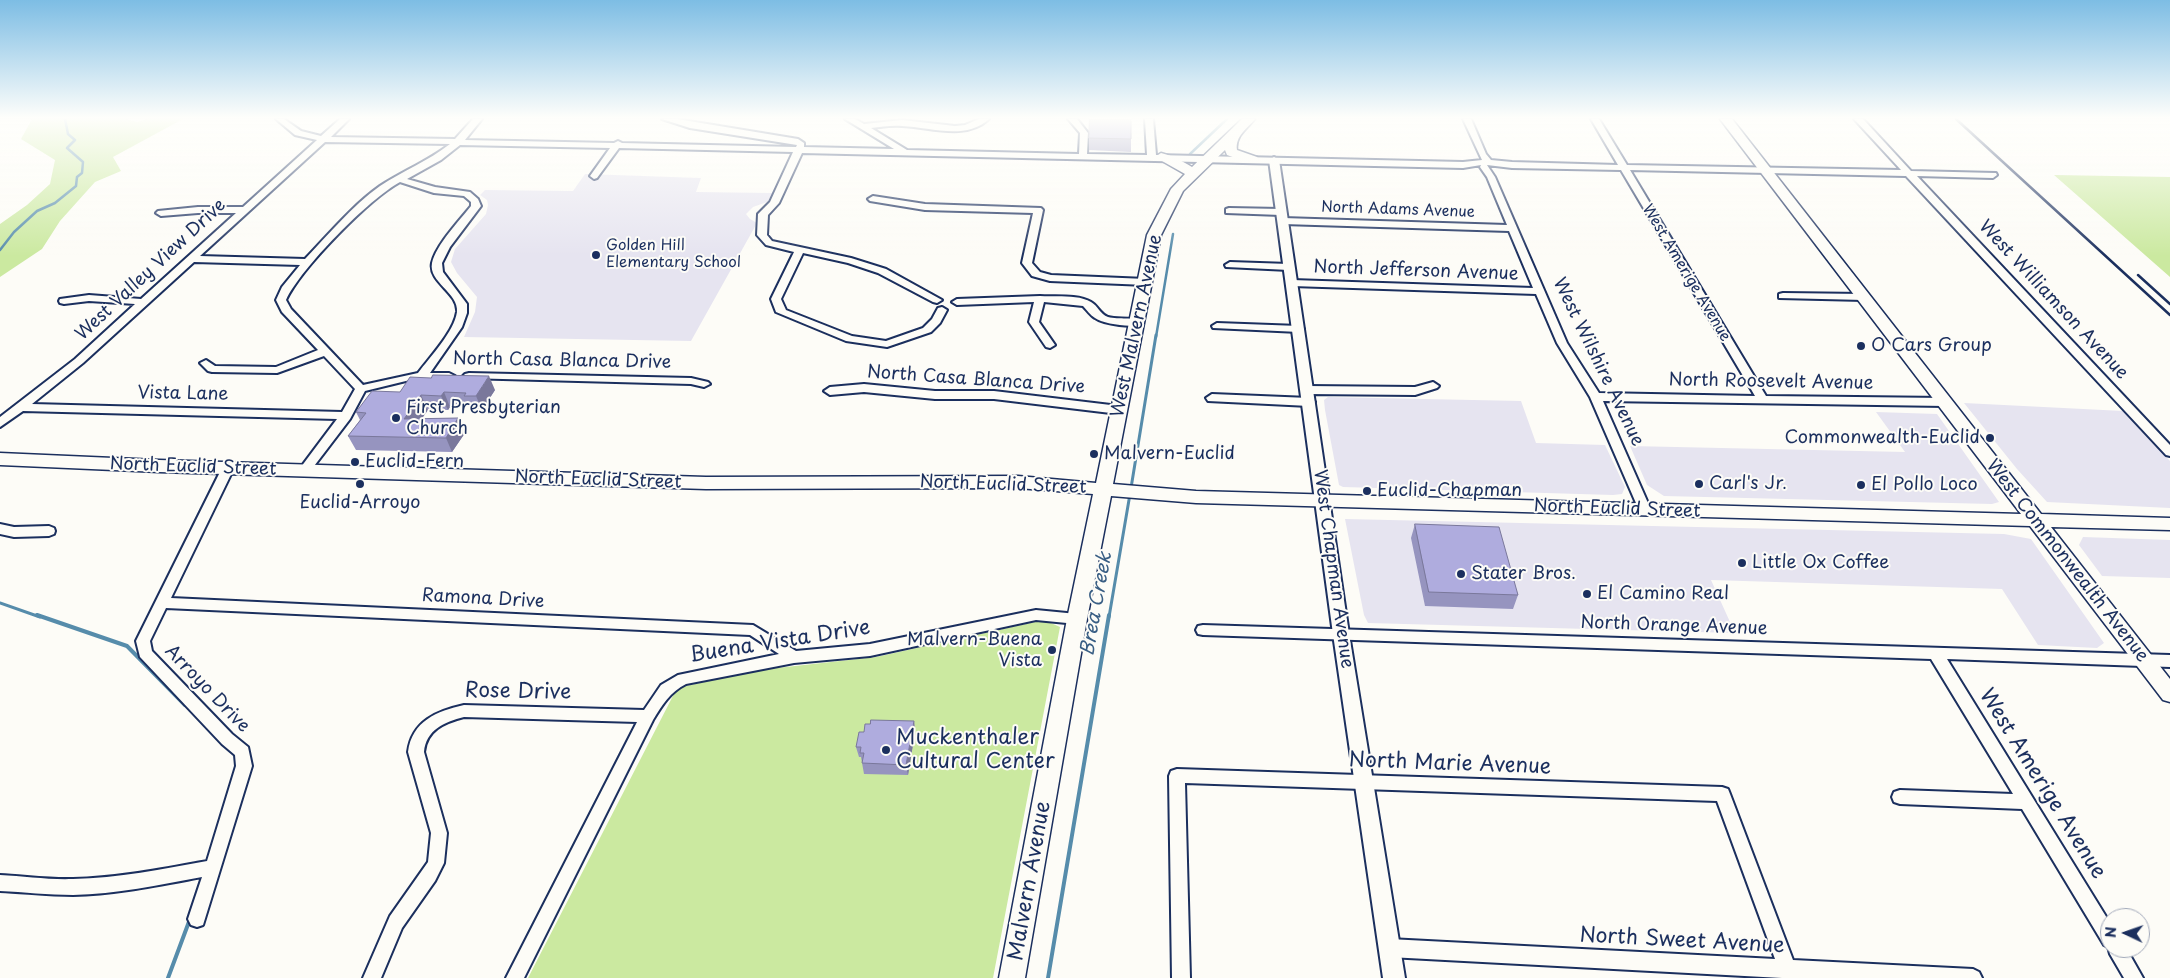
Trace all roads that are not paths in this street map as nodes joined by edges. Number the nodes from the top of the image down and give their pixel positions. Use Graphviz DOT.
graph roads {
  1 [pos="294,165"];
  2 [pos="426,165"];
  3 [pos="603,165"];
  4 [pos="791,165"];
  5 [pos="1178,165"];
  6 [pos="1201,165"];
  7 [pos="1275,165"];
  8 [pos="1478,165"];
  9 [pos="1486,165"];
  10 [pos="1761,165"];
  11 [pos="1902,165"];
  12 [pos="1623,167"];
  13 [pos="1765,170"];
  14 [pos="1193,173"];
  15 [pos="1910,173"];
  16 [pos="1993,175"];
  17 [pos="594,176"];
  18 [pos="400,179"];
  19 [pos="873,199"];
  20 [pos="244,210"];
  21 [pos="1230,210"];
  22 [pos="161,213"];
  23 [pos="1282,216"];
  24 [pos="1513,228"];
  25 [pos="800,250"];
  26 [pos="191,259"];
  27 [pos="308,262"];
  28 [pos="1230,265"];
  29 [pos="1289,267"];
  30 [pos="1146,282"];
  31 [pos="1292,283"];
  32 [pos="1540,291"];
  33 [pos="1783,296"];
  34 [pos="1864,297"];
  35 [pos="1040,299"];
  36 [pos="937,300"];
  37 [pos="64,301"];
  38 [pos="144,302"];
  39 [pos="957,302"];
  40 [pos="942,310"];
  41 [pos="1137,323"];
  42 [pos="1217,326"];
  43 [pos="1298,329"];
  44 [pos="1050,345"];
  45 [pos="327,351"];
  46 [pos="206,363"];
  47 [pos="422,376"];
  48 [pos="704,384"];
  49 [pos="1433,386"];
  50 [pos="361,389"];
  51 [pos="830,391"];
  52 [pos="1308,396"];
  53 [pos="1596,396"];
  54 [pos="1212,398"];
  55 [pos="1763,400"];
  56 [pos="1945,402"];
  57 [pos="20,407"];
  58 [pos="1119,410"];
  59 [pos="346,416"];
  60 [pos="0,423"];
  61 [pos="2170,452"];
  62 [pos="0,459"];
  63 [pos="228,468"];
  64 [pos="304,471"];
  65 [pos="1110,489"];
  66 [pos="1324,501"];
  67 [pos="1645,510"];
  68 [pos="2036,519"];
  69 [pos="2170,524"];
  70 [pos="0,529"];
  71 [pos="50,531"];
  72 [pos="162,603"];
  73 [pos="1076,619"];
  74 [pos="1204,630"];
  75 [pos="1341,634"];
  76 [pos="1935,653"];
  77 [pos="794,657"];
  78 [pos="2144,660"];
  79 [pos="2170,661"];
  80 [pos="2170,694"];
  81 [pos="648,716"];
  82 [pos="1365,783"];
  83 [pos="1900,797"];
  84 [pos="2026,802"];
  85 [pos="213,867"];
  86 [pos="0,883"];
  87 [pos="197,920"];
  88 [pos="2100,923"];
  89 [pos="1389,948"];
  90 [pos="2122,958"];
  91 [pos="1789,974"];
  92 [pos="372,978"];
  93 [pos="515,978"];
  94 [pos="1012,978"];
  95 [pos="1181,978"];
  96 [pos="1394,978"];
  97 [pos="1973,978"];
  98 [pos="2134,978"];
  1 -- 20 [label="street, West Valley View Drive"];
  2 -- 18 [label="street"];
  3 -- 17 [label="street"];
  4 -- 25 [label="street"];
  5 -- 14 [label="main road"];
  6 -- 14 [label="main road"];
  7 -- 23 [label="street, West Chapman Avenue"];
  8 -- 9 [label="street"];
  9 -- 12 [label="street"];
  9 -- 24 [label="street, West Wilshire Avenue"];
  10 -- 13 [label="main road, West Commonwealth Avenue"];
  11 -- 15 [label="street, West Williamson Avenue"];
  12 -- 13 [label="street"];
  12 -- 55 [label="street, West Amerige Avenue"];
  13 -- 15 [label="street"];
  13 -- 34 [label="main road, West Commonwealth Avenue"];
  14 -- 30 [label="main road, West Malvern Avenue"];
  15 -- 16 [label="street"];
  15 -- 61 [label="street, West Williamson Avenue"];
  18 -- 27 [label="street"];
  18 -- 47 [label="street"];
  19 -- 30 [label="street"];
  20 -- 22 [label="street"];
  20 -- 26 [label="street, West Valley View Drive"];
  21 -- 23 [label="street, North Adams Avenue"];
  23 -- 24 [label="street, North Adams Avenue"];
  23 -- 29 [label="street, West Chapman Avenue"];
  24 -- 32 [label="street, West Wilshire Avenue"];
  25 -- 36 [label="street"];
  25 -- 40 [label="street"];
  26 -- 27 [label="street"];
  26 -- 38 [label="street, West Valley View Drive"];
  27 -- 45 [label="street"];
  28 -- 29 [label="street, North Jefferson Avenue"];
  29 -- 31 [label="street, West Chapman Avenue"];
  30 -- 41 [label="main road, West Malvern Avenue"];
  31 -- 32 [label="street, North Jefferson Avenue"];
  31 -- 43 [label="street, West Chapman Avenue"];
  32 -- 53 [label="street, West Wilshire Avenue"];
  33 -- 34 [label="street"];
  34 -- 56 [label="main road, West Commonwealth Avenue"];
  35 -- 39 [label="street"];
  35 -- 41 [label="street"];
  35 -- 44 [label="street"];
  37 -- 38 [label="street"];
  38 -- 57 [label="street, West Valley View Drive"];
  41 -- 58 [label="main road, West Malvern Avenue"];
  42 -- 43 [label="street"];
  43 -- 52 [label="street, West Chapman Avenue"];
  45 -- 46 [label="street"];
  45 -- 50 [label="street"];
  47 -- 48 [label="street, North Casa Blanca Drive"];
  47 -- 50 [label="street, North Casa Blanca Drive"];
  49 -- 52 [label="street"];
  50 -- 59 [label="street"];
  51 -- 58 [label="street, North Casa Blanca Drive"];
  52 -- 54 [label="street"];
  52 -- 66 [label="street, West Chapman Avenue"];
  53 -- 55 [label="street, North Roosevelt Avenue"];
  53 -- 67 [label="street, West Wilshire Avenue"];
  55 -- 56 [label="street, North Roosevelt Avenue"];
  56 -- 68 [label="main road, West Commonwealth Avenue"];
  57 -- 59 [label="street, Vista Lane"];
  57 -- 60 [label="street, West Valley View Drive"];
  58 -- 65 [label="main road, West Malvern Avenue"];
  59 -- 64 [label="street"];
  62 -- 63 [label="main road, North Euclid Street"];
  63 -- 64 [label="main road, North Euclid Street"];
  63 -- 72 [label="street, Arroyo Drive"];
  64 -- 65 [label="main road, North Euclid Street"];
  65 -- 66 [label="main road, North Euclid Street"];
  65 -- 73 [label="main road, Malvern Avenue"];
  66 -- 67 [label="main road, North Euclid Street"];
  66 -- 75 [label="street, West Chapman Avenue"];
  67 -- 68 [label="main road, North Euclid Street"];
  68 -- 69 [label="main road, North Euclid Street"];
  68 -- 78 [label="main road, West Commonwealth Avenue"];
  70 -- 71 [label="street"];
  72 -- 77 [label="street, Ramona Drive"];
  72 -- 85 [label="street, Arroyo Drive"];
  73 -- 77 [label="street, Buena Vista Drive"];
  73 -- 94 [label="main road, Malvern Avenue"];
  74 -- 75 [label="street, North Orange Avenue"];
  75 -- 76 [label="street, North Orange Avenue"];
  75 -- 82 [label="street, West Chapman Avenue"];
  76 -- 78 [label="street, North Orange Avenue"];
  76 -- 84 [label="street, West Amerige Avenue"];
  77 -- 81 [label="street, Buena Vista Drive"];
  78 -- 79 [label="street, North Orange Avenue"];
  78 -- 80 [label="main road, West Commonwealth Avenue"];
  81 -- 92 [label="street, Rose Drive"];
  81 -- 93 [label="street, Buena Vista Drive"];
  82 -- 89 [label="street, West Chapman Avenue"];
  82 -- 91 [label="street, North Marie Avenue"];
  82 -- 95 [label="street, North Marie Avenue"];
  83 -- 84 [label="street"];
  84 -- 88 [label="street, West Amerige Avenue"];
  85 -- 86 [label="street"];
  85 -- 87 [label="street, Arroyo Drive"];
  89 -- 91 [label="street, North Sweet Avenue"];
  89 -- 96 [label="street, West Chapman Avenue"];
  90 -- 98 [label="street"];
  91 -- 97 [label="street, North Sweet Avenue"];
}
